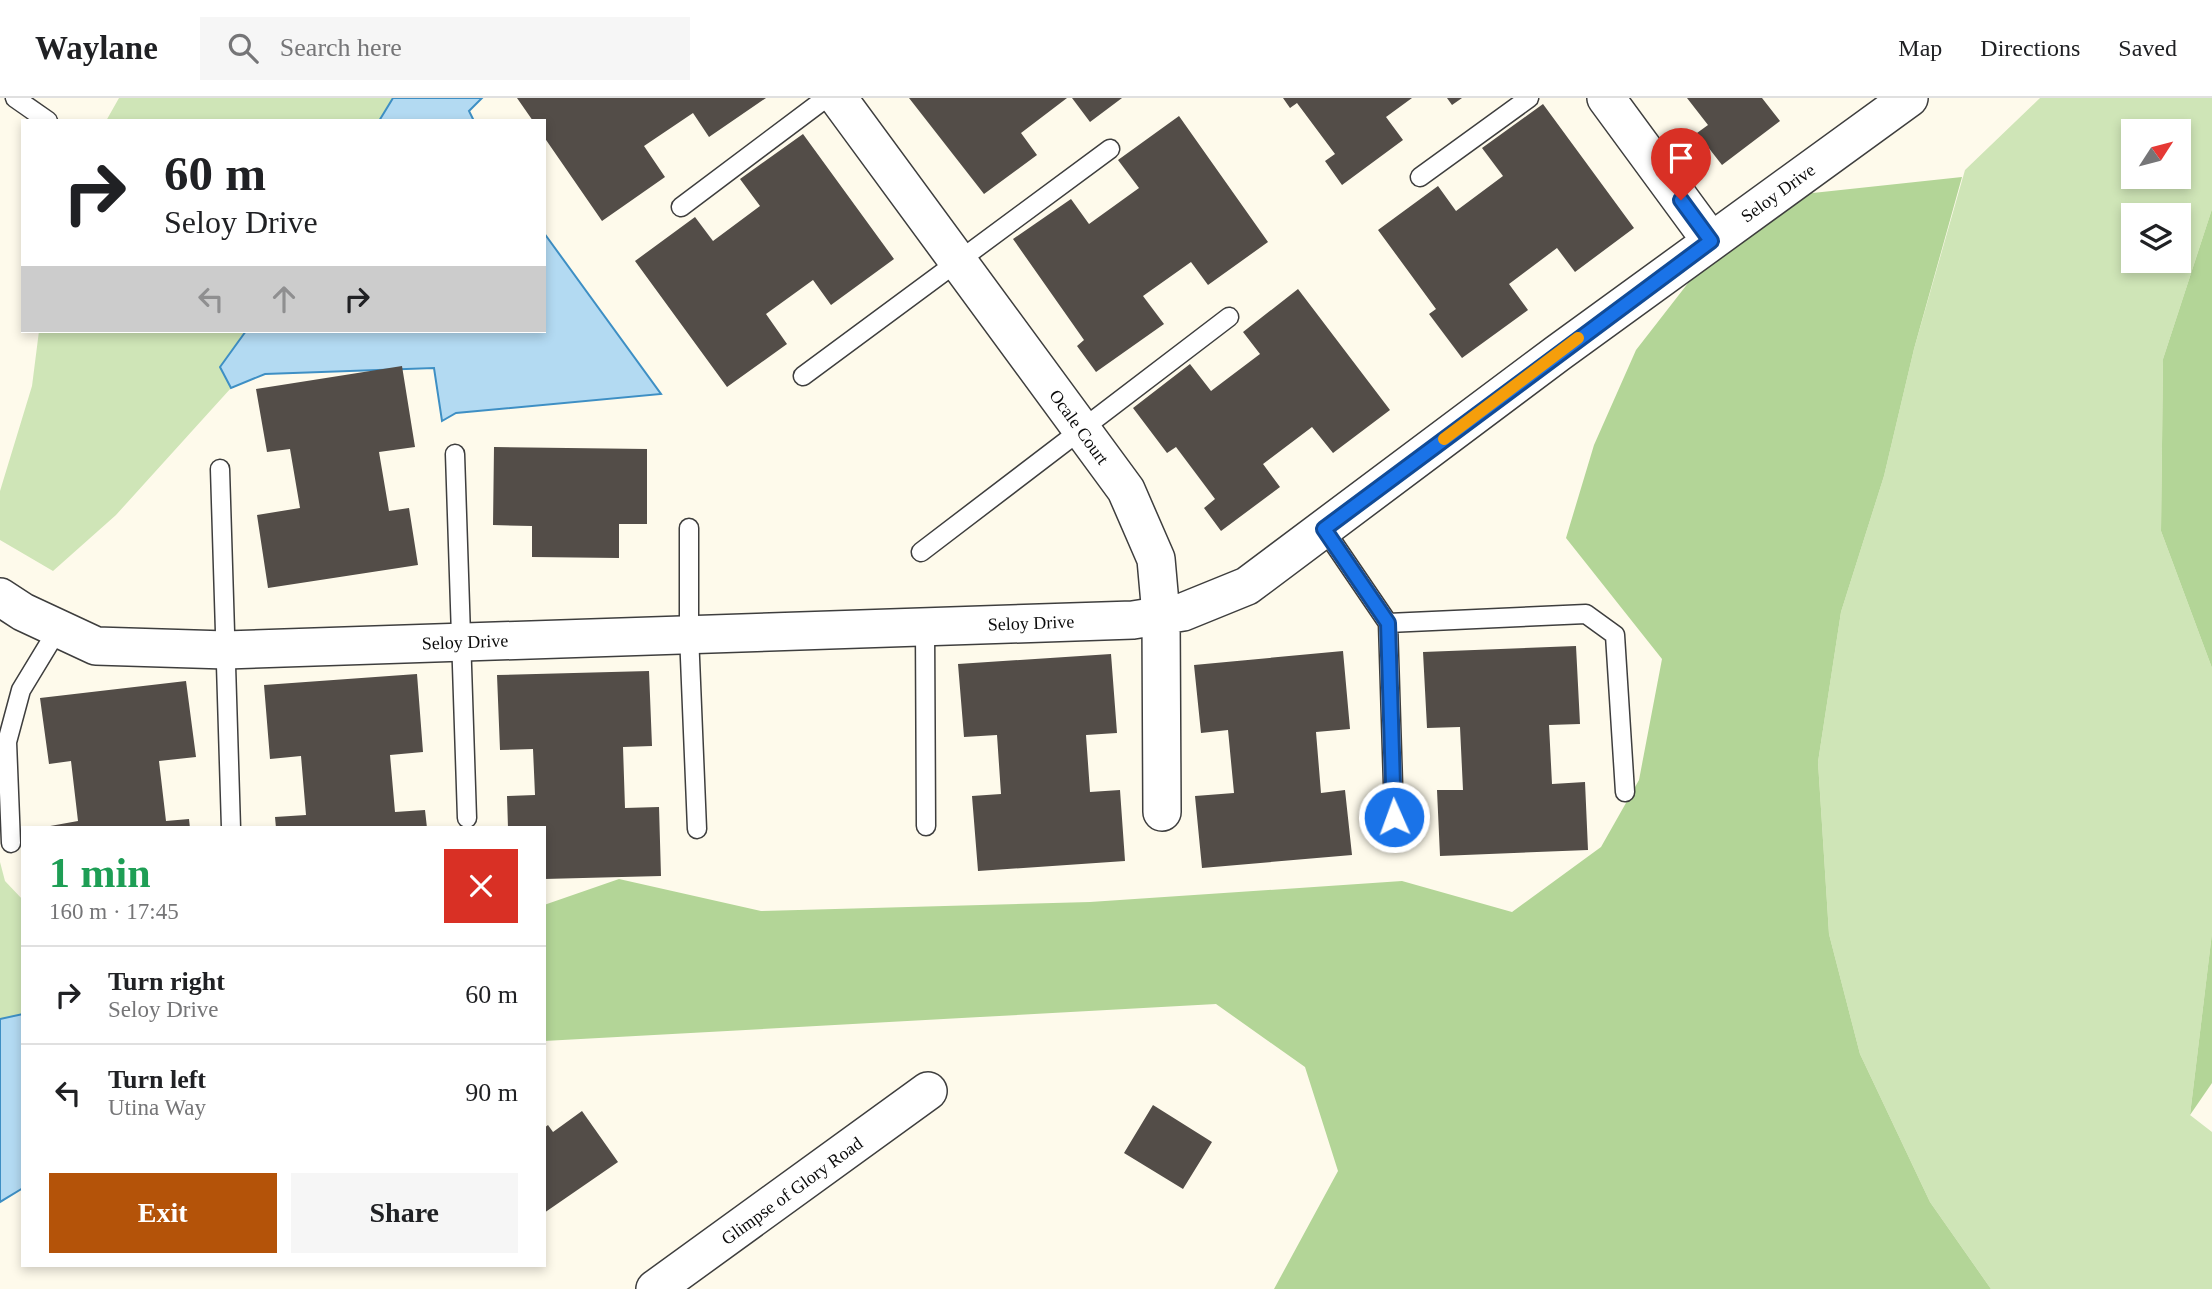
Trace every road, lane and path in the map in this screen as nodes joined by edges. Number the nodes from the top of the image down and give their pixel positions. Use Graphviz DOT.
graph roads {
  1 [pos="15,98"];
  2 [pos="827,98"];
  3 [pos="838,98"];
  4 [pos="1529,98"];
  5 [pos="1606,98"];
  6 [pos="1909,98"];
  7 [pos="45,119"];
  8 [pos="1110,149"];
  9 [pos="1420,177"];
  10 [pos="681,207"];
  11 [pos="1711,241"];
  12 [pos="957,260"];
  13 [pos="1229,317"];
  14 [pos="803,376"];
  15 [pos="1080,429"];
  16 [pos="455,454"];
  17 [pos="220,469"];
  18 [pos="689,528"];
  19 [pos="1324,529"];
  20 [pos="921,552"];
  21 [pos="0,597"];
  22 [pos="1161,615"];
  23 [pos="1388,623"];
  24 [pos="925,627"];
  25 [pos="58,629"];
  26 [pos="689,634"];
  27 [pos="461,642"];
  28 [pos="226,650"];
  29 [pos="1625,792"];
  30 [pos="1162,812"];
  31 [pos="1394,817"];
  32 [pos="467,818"];
  33 [pos="231,826"];
  34 [pos="926,826"];
  35 [pos="697,829"];
  36 [pos="11,843"];
  37 [pos="928,1091"];
  38 [pos="667,1286"];
  1 -- 7 [label="lane"];
  2 -- 10 [label="lane"];
  3 -- 12 [label="street, Ocale Court"];
  4 -- 9 [label="lane"];
  5 -- 11 [label="street"];
  6 -- 11 [label="street, Seloy Drive"];
  8 -- 12 [label="lane"];
  11 -- 19 [label="street, Seloy Drive"];
  12 -- 14 [label="lane"];
  12 -- 15 [label="street, Ocale Court"];
  13 -- 15 [label="lane"];
  15 -- 20 [label="lane"];
  15 -- 22 [label="street, Ocale Court"];
  16 -- 27 [label="lane"];
  17 -- 28 [label="lane"];
  18 -- 26 [label="lane"];
  19 -- 22 [label="street, Seloy Drive"];
  19 -- 23 [label="lane"];
  21 -- 25 [label="street, Seloy Drive"];
  22 -- 24 [label="street, Seloy Drive"];
  22 -- 30 [label="street, Ocale Court"];
  23 -- 29 [label="lane"];
  23 -- 31 [label="lane"];
  24 -- 26 [label="street, Seloy Drive"];
  24 -- 34 [label="lane"];
  25 -- 28 [label="street, Seloy Drive"];
  25 -- 36 [label="lane"];
  26 -- 27 [label="street, Seloy Drive"];
  26 -- 35 [label="lane"];
  27 -- 28 [label="street, Seloy Drive"];
  27 -- 32 [label="lane"];
  28 -- 33 [label="lane"];
  37 -- 38 [label="street, Glimpse of Glory Road"];
}
